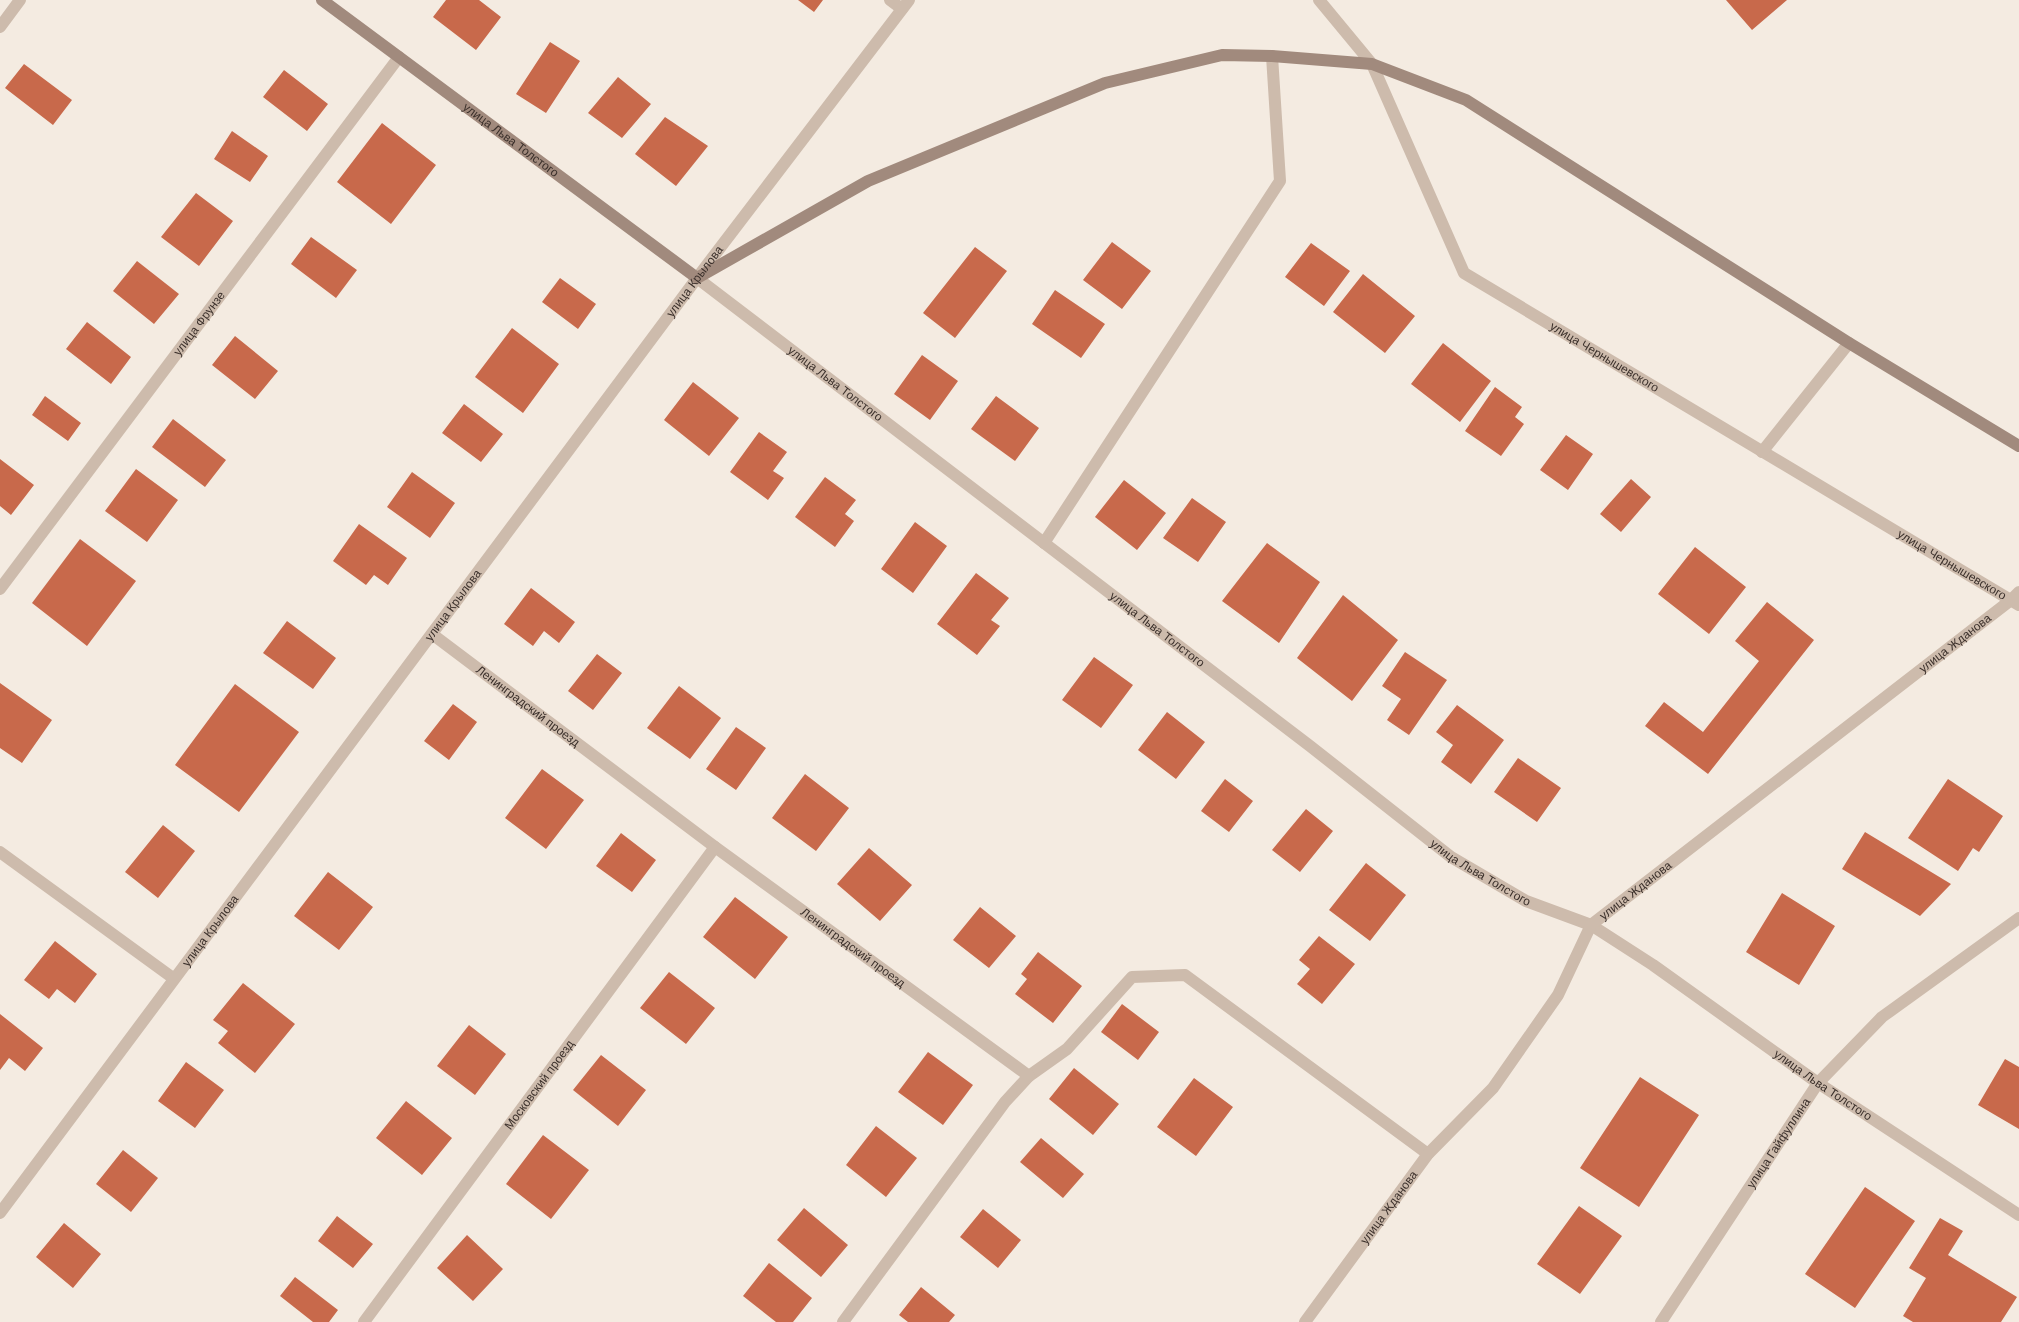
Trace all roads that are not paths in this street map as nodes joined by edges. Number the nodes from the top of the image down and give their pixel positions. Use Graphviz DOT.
graph roads {
  1 [pos="20,0"];
  2 [pos="322,0"];
  3 [pos="890,0"];
  4 [pos="1319,0"];
  5 [pos="905,5"];
  6 [pos="0,27"];
  7 [pos="1272,56"];
  8 [pos="398,58"];
  9 [pos="1372,64"];
  10 [pos="697,278"];
  11 [pos="1849,343"];
  12 [pos="2019,446"];
  13 [pos="1762,452"];
  14 [pos="1044,543"];
  15 [pos="0,589"];
  16 [pos="2016,599"];
  17 [pos="432,634"];
  18 [pos="716,847"];
  19 [pos="0,852"];
  20 [pos="2019,918"];
  21 [pos="1591,925"];
  22 [pos="173,978"];
  23 [pos="1029,1076"];
  24 [pos="1818,1083"];
  25 [pos="1428,1154"];
  26 [pos="0,1213"];
  27 [pos="2019,1215"];
  28 [pos="364,1322"];
  29 [pos="843,1322"];
  30 [pos="1305,1322"];
  31 [pos="1661,1322"];
  1 -- 6 [label="street"];
  2 -- 8 [label="street, улица Льва Толстого"];
  3 -- 5 [label="street"];
  4 -- 9 [label="street, улица Чернышевского"];
  5 -- 10 [label="street, улица Крылова"];
  7 -- 9 [label="street"];
  7 -- 10 [label="street"];
  7 -- 14 [label="street"];
  8 -- 10 [label="street, улица Льва Толстого"];
  8 -- 15 [label="street, улица Фрунзе"];
  9 -- 11 [label="street"];
  9 -- 13 [label="street, улица Чернышевского"];
  10 -- 14 [label="street, улица Льва Толстого"];
  10 -- 17 [label="street, улица Крылова"];
  11 -- 12 [label="street"];
  11 -- 13 [label="street"];
  13 -- 16 [label="street, улица Чернышевского"];
  14 -- 21 [label="street, улица Льва Толстого"];
  16 -- 21 [label="street, улица Жданова"];
  17 -- 18 [label="street, Ленинградский проезд"];
  17 -- 22 [label="street, улица Крылова"];
  18 -- 23 [label="street, Ленинградский проезд"];
  18 -- 28 [label="street, Московский проезд"];
  19 -- 22 [label="street"];
  20 -- 24 [label="street, улица Гайфуллина"];
  21 -- 24 [label="street, улица Льва Толстого"];
  21 -- 25 [label="street, улица Жданова"];
  22 -- 26 [label="street, улица Крылова"];
  23 -- 25 [label="street"];
  23 -- 29 [label="street"];
  24 -- 27 [label="street, улица Льва Толстого"];
  24 -- 31 [label="street, улица Гайфуллина"];
  25 -- 30 [label="street, улица Жданова"];
}
